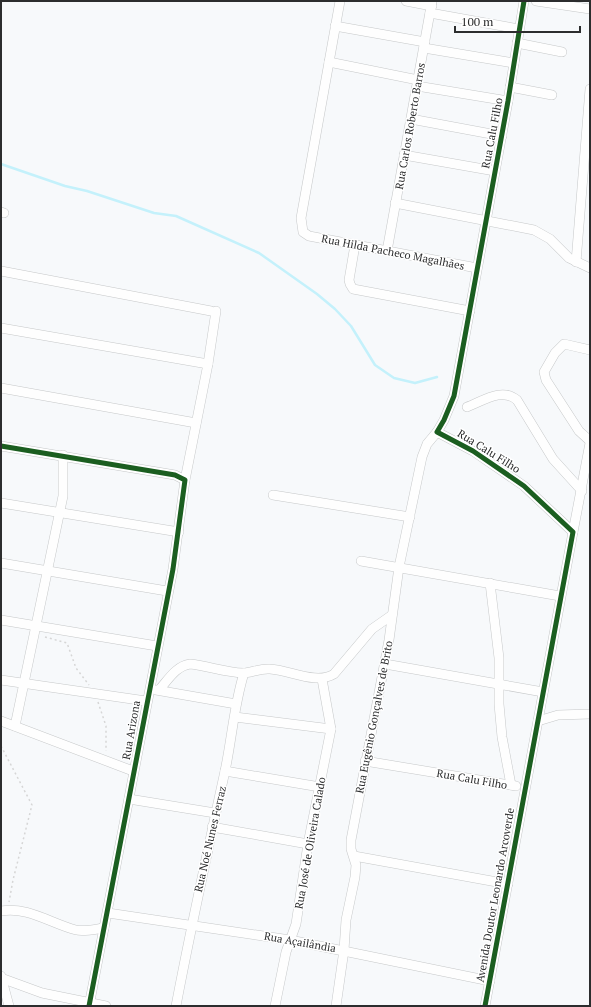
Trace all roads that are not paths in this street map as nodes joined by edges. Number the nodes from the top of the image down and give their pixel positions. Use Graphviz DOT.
graph roads {
  1 [pos="340,1"];
  2 [pos="406,1"];
  3 [pos="524,1"];
  4 [pos="536,1"];
  5 [pos="431,7"];
  6 [pos="590,9"];
  7 [pos="335,26"];
  8 [pos="519,29"];
  9 [pos="517,43"];
  10 [pos="424,45"];
  11 [pos="562,52"];
  12 [pos="329,62"];
  13 [pos="514,63"];
  14 [pos="418,83"];
  15 [pos="510,87"];
  16 [pos="590,89"];
  17 [pos="552,95"];
  18 [pos="508,101"];
  19 [pos="411,120"];
  20 [pos="502,136"];
  21 [pos="404,155"];
  22 [pos="495,171"];
  23 [pos="395,203"];
  24 [pos="586,208"];
  25 [pos="485,219"];
  26 [pos="355,245"];
  27 [pos="387,251"];
  28 [pos="576,262"];
  29 [pos="477,268"];
  30 [pos="590,268"];
  31 [pos="1,271"];
  32 [pos="470,311"];
  33 [pos="1,328"];
  34 [pos="590,350"];
  35 [pos="208,364"];
  36 [pos="1,388"];
  37 [pos="467,407"];
  38 [pos="196,423"];
  39 [pos="437,432"];
  40 [pos="590,442"];
  41 [pos="1,446"];
  42 [pos="63,455"];
  43 [pos="185,480"];
  44 [pos="582,491"];
  45 [pos="273,495"];
  46 [pos="1,503"];
  47 [pos="60,513"];
  48 [pos="410,517"];
  49 [pos="178,532"];
  50 [pos="573,532"];
  51 [pos="362,561"];
  52 [pos="1,563"];
  53 [pos="400,567"];
  54 [pos="48,571"];
  55 [pos="490,583"];
  56 [pos="167,591"];
  57 [pos="560,596"];
  58 [pos="392,615"];
  59 [pos="1,620"];
  60 [pos="35,626"];
  61 [pos="157,646"];
  62 [pos="385,664"];
  63 [pos="244,673"];
  64 [pos="325,678"];
  65 [pos="1,680"];
  66 [pos="24,684"];
  67 [pos="500,684"];
  68 [pos="148,689"];
  69 [pos="159,690"];
  70 [pos="543,692"];
  71 [pos="146,701"];
  72 [pos="236,704"];
  73 [pos="590,714"];
  74 [pos="235,717"];
  75 [pos="1,721"];
  76 [pos="538,721"];
  77 [pos="15,726"];
  78 [pos="331,729"];
  79 [pos="365,761"];
  80 [pos="133,771"];
  81 [pos="225,771"];
  82 [pos="511,785"];
  83 [pos="320,787"];
  84 [pos="525,787"];
  85 [pos="129,799"];
  86 [pos="215,813"];
  87 [pos="212,827"];
  88 [pos="308,844"];
  89 [pos="354,856"];
  90 [pos="508,884"];
  91 [pos="5,910"];
  92 [pos="108,913"];
  93 [pos="191,925"];
  94 [pos="104,928"];
  95 [pos="290,940"];
  96 [pos="344,950"];
  97 [pos="1,977"];
  98 [pos="490,981"];
  99 [pos="89,1005"];
  100 [pos="9,1006"];
  101 [pos="106,1006"];
  102 [pos="176,1006"];
  103 [pos="275,1006"];
  104 [pos="336,1006"];
  105 [pos="485,1006"];
  1 -- 7 [label="street"];
  2 -- 5 [label="street"];
  3 -- 8 [label="street, Rua Calu Filho"];
  4 -- 6 [label="street"];
  5 -- 8 [label="street"];
  5 -- 10 [label="street, Rua Carlos Roberto Barros"];
  7 -- 10 [label="street"];
  7 -- 12 [label="street"];
  8 -- 9 [label="street, Rua Calu Filho"];
  9 -- 11 [label="street"];
  9 -- 13 [label="street, Rua Calu Filho"];
  10 -- 13 [label="street"];
  10 -- 14 [label="street, Rua Carlos Roberto Barros"];
  12 -- 14 [label="street"];
  12 -- 26 [label="street, Rua Hilda Pacheco Magalhães"];
  13 -- 15 [label="street, Rua Calu Filho"];
  14 -- 18 [label="street"];
  14 -- 19 [label="street, Rua Carlos Roberto Barros"];
  15 -- 17 [label="street"];
  15 -- 18 [label="street, Rua Calu Filho"];
  16 -- 24 [label="street"];
  18 -- 20 [label="street, Rua Calu Filho"];
  19 -- 20 [label="street"];
  19 -- 21 [label="street, Rua Carlos Roberto Barros"];
  20 -- 22 [label="street, Rua Calu Filho"];
  21 -- 22 [label="street"];
  21 -- 23 [label="street, Rua Carlos Roberto Barros"];
  22 -- 25 [label="street, Rua Calu Filho"];
  23 -- 25 [label="street"];
  23 -- 27 [label="street, Rua Carlos Roberto Barros"];
  24 -- 28 [label="street"];
  25 -- 28 [label="street"];
  25 -- 29 [label="street, Rua Calu Filho"];
  26 -- 27 [label="street, Rua Hilda Pacheco Magalhães"];
  26 -- 32 [label="street"];
  27 -- 29 [label="street, Rua Hilda Pacheco Magalhães"];
  28 -- 30 [label="street"];
  29 -- 32 [label="street, Rua Calu Filho"];
  31 -- 35 [label="street, Rua Arizona"];
  32 -- 39 [label="street, Rua Calu Filho"];
  33 -- 35 [label="street"];
  34 -- 40 [label="street"];
  35 -- 38 [label="street, Rua Arizona"];
  36 -- 38 [label="street"];
  37 -- 44 [label="street"];
  38 -- 43 [label="street, Rua Arizona"];
  39 -- 48 [label="street, Rua Eugênio Gonçalves de Brito"];
  39 -- 50 [label="street, Rua Calu Filho"];
  40 -- 44 [label="street"];
  41 -- 42 [label="street"];
  42 -- 43 [label="street"];
  42 -- 47 [label="street"];
  43 -- 49 [label="street, Rua Arizona"];
  44 -- 50 [label="street"];
  45 -- 48 [label="street"];
  46 -- 47 [label="street"];
  47 -- 49 [label="street"];
  47 -- 54 [label="street"];
  48 -- 53 [label="street, Rua Eugênio Gonçalves de Brito"];
  49 -- 56 [label="street, Rua Arizona"];
  50 -- 57 [label="street"];
  51 -- 53 [label="street"];
  52 -- 54 [label="street"];
  53 -- 55 [label="street"];
  53 -- 58 [label="street, Rua Eugênio Gonçalves de Brito"];
  54 -- 56 [label="street"];
  54 -- 60 [label="street"];
  55 -- 57 [label="street"];
  55 -- 67 [label="street"];
  56 -- 61 [label="street, Rua Arizona"];
  57 -- 70 [label="street"];
  58 -- 62 [label="street, Rua Eugênio Gonçalves de Brito"];
  58 -- 64 [label="street"];
  59 -- 60 [label="street"];
  60 -- 61 [label="street"];
  60 -- 66 [label="street"];
  61 -- 68 [label="street, Rua Arizona"];
  62 -- 67 [label="street"];
  62 -- 79 [label="street, Rua Eugênio Gonçalves de Brito"];
  63 -- 64 [label="street"];
  63 -- 69 [label="street"];
  63 -- 72 [label="street, Rua Noé Nunes Ferraz"];
  64 -- 78 [label="street, Rua José de Oliveira Calado"];
  65 -- 66 [label="street"];
  66 -- 71 [label="street"];
  66 -- 77 [label="street"];
  67 -- 70 [label="street"];
  67 -- 82 [label="street"];
  68 -- 69 [label="street"];
  68 -- 71 [label="street, Rua Arizona"];
  69 -- 72 [label="street"];
  70 -- 76 [label="street"];
  71 -- 80 [label="street, Rua Arizona"];
  72 -- 74 [label="street, Rua Noé Nunes Ferraz"];
  73 -- 76 [label="street"];
  74 -- 78 [label="street"];
  74 -- 81 [label="street, Rua Noé Nunes Ferraz"];
  75 -- 77 [label="street"];
  76 -- 84 [label="street"];
  77 -- 80 [label="street"];
  78 -- 83 [label="street, Rua José de Oliveira Calado"];
  79 -- 82 [label="street, Rua Calu Filho"];
  79 -- 89 [label="street, Rua Eugênio Gonçalves de Brito"];
  80 -- 85 [label="street, Rua Arizona"];
  81 -- 83 [label="street"];
  81 -- 86 [label="street, Rua Noé Nunes Ferraz"];
  82 -- 84 [label="street, Rua Calu Filho"];
  83 -- 88 [label="street, Rua José de Oliveira Calado"];
  84 -- 90 [label="street, Avenida Doutor Leonardo Arcoverde"];
  85 -- 86 [label="street"];
  85 -- 92 [label="street, Rua Arizona"];
  86 -- 87 [label="street, Rua Noé Nunes Ferraz"];
  87 -- 88 [label="street"];
  87 -- 93 [label="street, Rua Noé Nunes Ferraz"];
  88 -- 95 [label="street, Rua José de Oliveira Calado"];
  89 -- 90 [label="street"];
  89 -- 96 [label="street, Rua Eugênio Gonçalves de Brito"];
  90 -- 98 [label="street, Avenida Doutor Leonardo Arcoverde"];
  91 -- 94 [label="street"];
  92 -- 93 [label="street, Rua Açailândia"];
  92 -- 94 [label="street, Rua Arizona"];
  93 -- 95 [label="street, Rua Açailândia"];
  93 -- 102 [label="street, Rua Noé Nunes Ferraz"];
  94 -- 99 [label="street, Rua Arizona"];
  95 -- 96 [label="street, Rua Açailândia"];
  95 -- 103 [label="street, Rua José de Oliveira Calado"];
  96 -- 98 [label="street, Rua Açailândia"];
  96 -- 104 [label="street, Rua Eugênio Gonçalves de Brito"];
  97 -- 99 [label="street"];
  97 -- 100 [label="street"];
  98 -- 105 [label="street, Avenida Doutor Leonardo Arcoverde"];
  99 -- 101 [label="street"];
}
